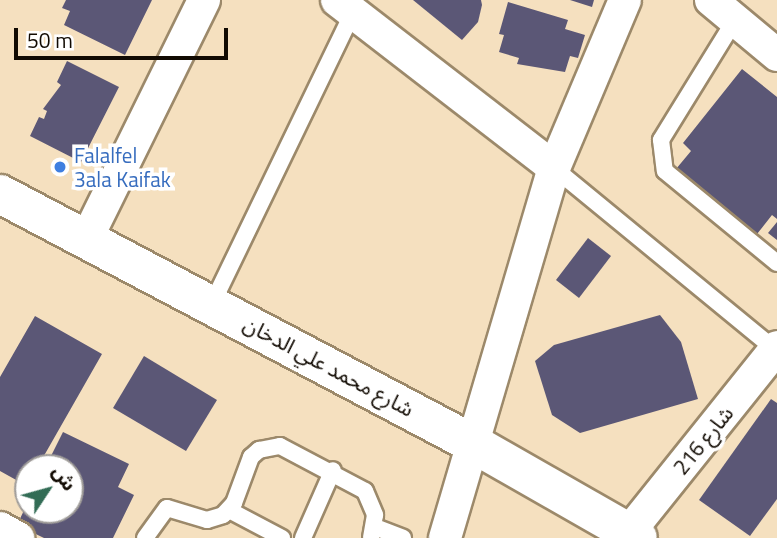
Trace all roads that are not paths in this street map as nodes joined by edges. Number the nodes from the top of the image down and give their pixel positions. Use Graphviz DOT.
graph roads {
  1 [pos="204,0"];
  2 [pos="625,0"];
  3 [pos="345,6"];
  4 [pos="723,10"];
  5 [pos="777,55"];
  6 [pos="554,168"];
  7 [pos="5,200"];
  8 [pos="87,238"];
  9 [pos="777,263"];
  10 [pos="212,304"];
  11 [pos="776,349"];
  12 [pos="470,442"];
  13 [pos="333,470"];
  14 [pos="229,510"];
  15 [pos="0,528"];
  16 [pos="373,533"];
  17 [pos="633,535"];
  18 [pos="18,538"];
  19 [pos="145,538"];
  20 [pos="282,538"];
  21 [pos="303,538"];
  22 [pos="403,538"];
  23 [pos="445,538"];
  1 -- 8 [label="street"];
  2 -- 6 [label="street"];
  3 -- 6 [label="street"];
  3 -- 10 [label="lane"];
  4 -- 5 [label="street"];
  4 -- 9 [label="lane"];
  6 -- 11 [label="lane"];
  6 -- 12 [label="street"];
  7 -- 8 [label="street, شارع محمد علي الدخان"];
  8 -- 10 [label="street, شارع محمد علي الدخان"];
  10 -- 12 [label="street, شارع محمد علي الدخان"];
  11 -- 17 [label="street, شارع 216"];
  12 -- 17 [label="street, شارع محمد علي الدخان"];
  12 -- 23 [label="street"];
  13 -- 14 [label="lane"];
  13 -- 16 [label="lane"];
  13 -- 21 [label="lane"];
  14 -- 19 [label="lane"];
  14 -- 20 [label="lane"];
  15 -- 18 [label="street"];
  16 -- 22 [label="lane"];
}
